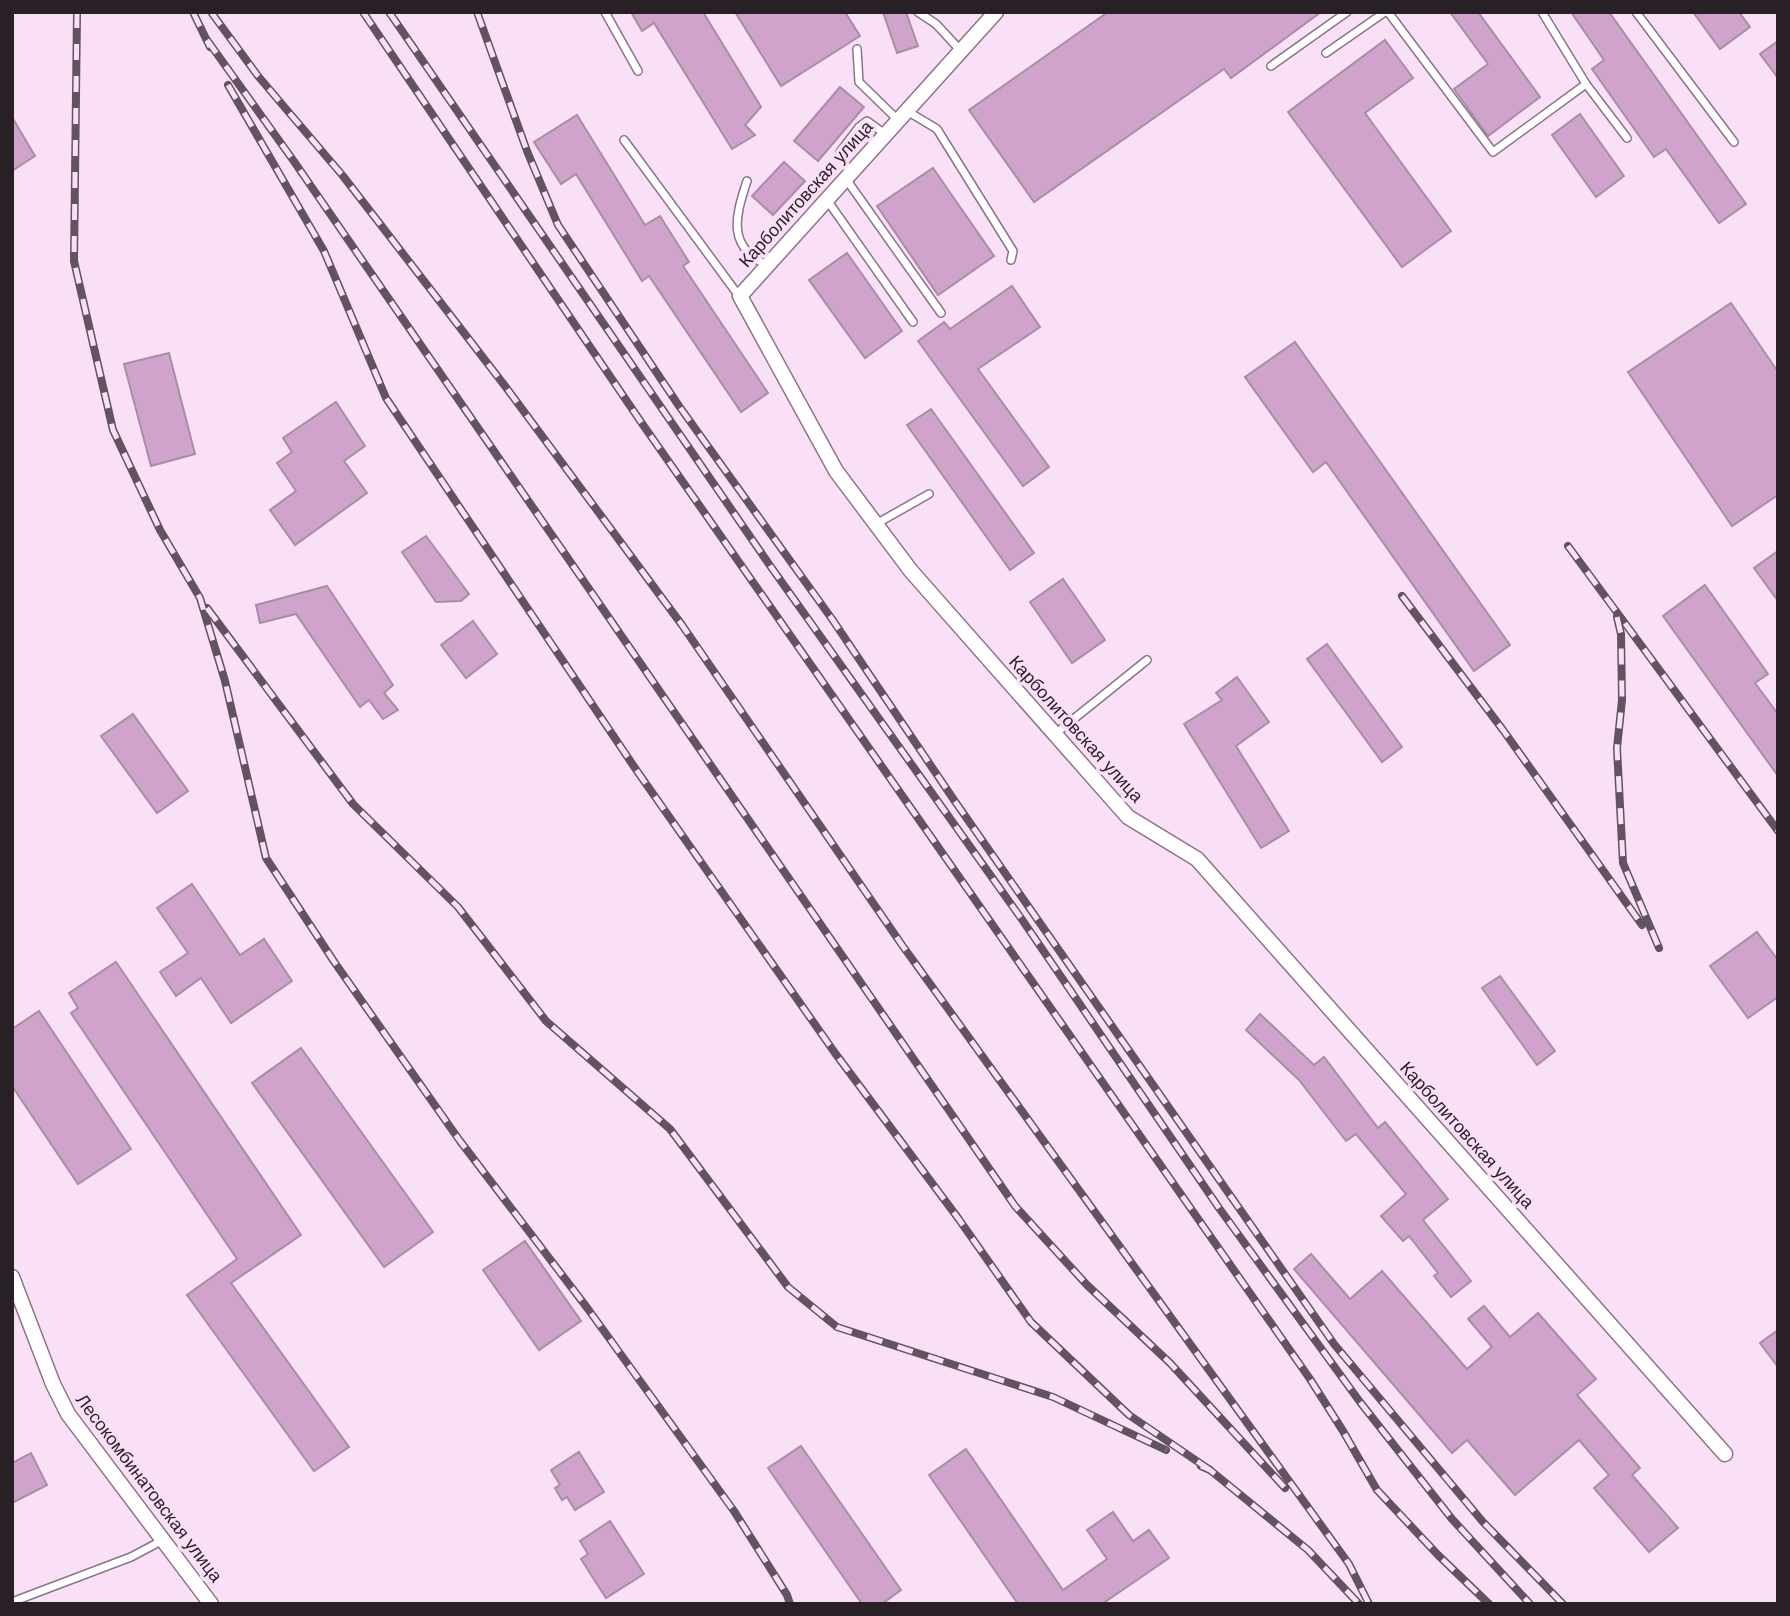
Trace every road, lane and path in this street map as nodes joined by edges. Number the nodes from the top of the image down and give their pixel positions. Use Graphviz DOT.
graph roads {
  1 [pos="605,12"];
  2 [pos="918,12"];
  3 [pos="996,12"];
  4 [pos="1347,12"];
  5 [pos="1386,12"];
  6 [pos="1542,12"];
  7 [pos="1636,12"];
  8 [pos="857,49"];
  9 [pos="961,51"];
  10 [pos="1326,53"];
  11 [pos="1271,66"];
  12 [pos="638,71"];
  13 [pos="1586,84"];
  14 [pos="903,116"];
  15 [pos="886,135"];
  16 [pos="1627,138"];
  17 [pos="624,141"];
  18 [pos="1734,142"];
  19 [pos="840,152"];
  20 [pos="846,179"];
  21 [pos="747,181"];
  22 [pos="827,200"];
  23 [pos="1012,260"];
  24 [pos="768,265"];
  25 [pos="740,296"];
  26 [pos="941,313"];
  27 [pos="913,322"];
  28 [pos="929,494"];
  29 [pos="876,524"];
  30 [pos="1147,660"];
  31 [pos="1055,734"];
  32 [pos="12,1277"];
  33 [pos="1725,1454"];
  34 [pos="163,1540"];
  35 [pos="12,1602"];
  36 [pos="211,1604"];
  1 -- 12 [label="lane"];
  2 -- 9 [label="lane"];
  3 -- 9 [label="street, Карболитовская улица"];
  4 -- 11 [label="lane"];
  5 -- 10 [label="lane"];
  5 -- 13 [label="lane"];
  6 -- 13 [label="lane"];
  7 -- 18 [label="lane"];
  8 -- 14 [label="lane"];
  9 -- 14 [label="street, Карболитовская улица"];
  13 -- 16 [label="lane"];
  14 -- 15 [label="street, Карболитовская улица"];
  14 -- 23 [label="lane"];
  15 -- 19 [label="lane"];
  15 -- 20 [label="street, Карболитовская улица"];
  17 -- 25 [label="lane"];
  20 -- 22 [label="street, Карболитовская улица"];
  20 -- 26 [label="lane"];
  21 -- 24 [label="lane"];
  22 -- 24 [label="street, Карболитовская улица"];
  22 -- 27 [label="lane"];
  24 -- 25 [label="street, Карболитовская улица"];
  25 -- 29 [label="street, Карболитовская улица"];
  28 -- 29 [label="lane"];
  29 -- 31 [label="street, Карболитовская улица"];
  30 -- 31 [label="lane"];
  31 -- 33 [label="street, Карболитовская улица"];
  32 -- 34 [label="street, Лесокомбинатовская улица"];
  34 -- 35 [label="lane"];
  34 -- 36 [label="street, Лесокомбинатовская улица"];
}
